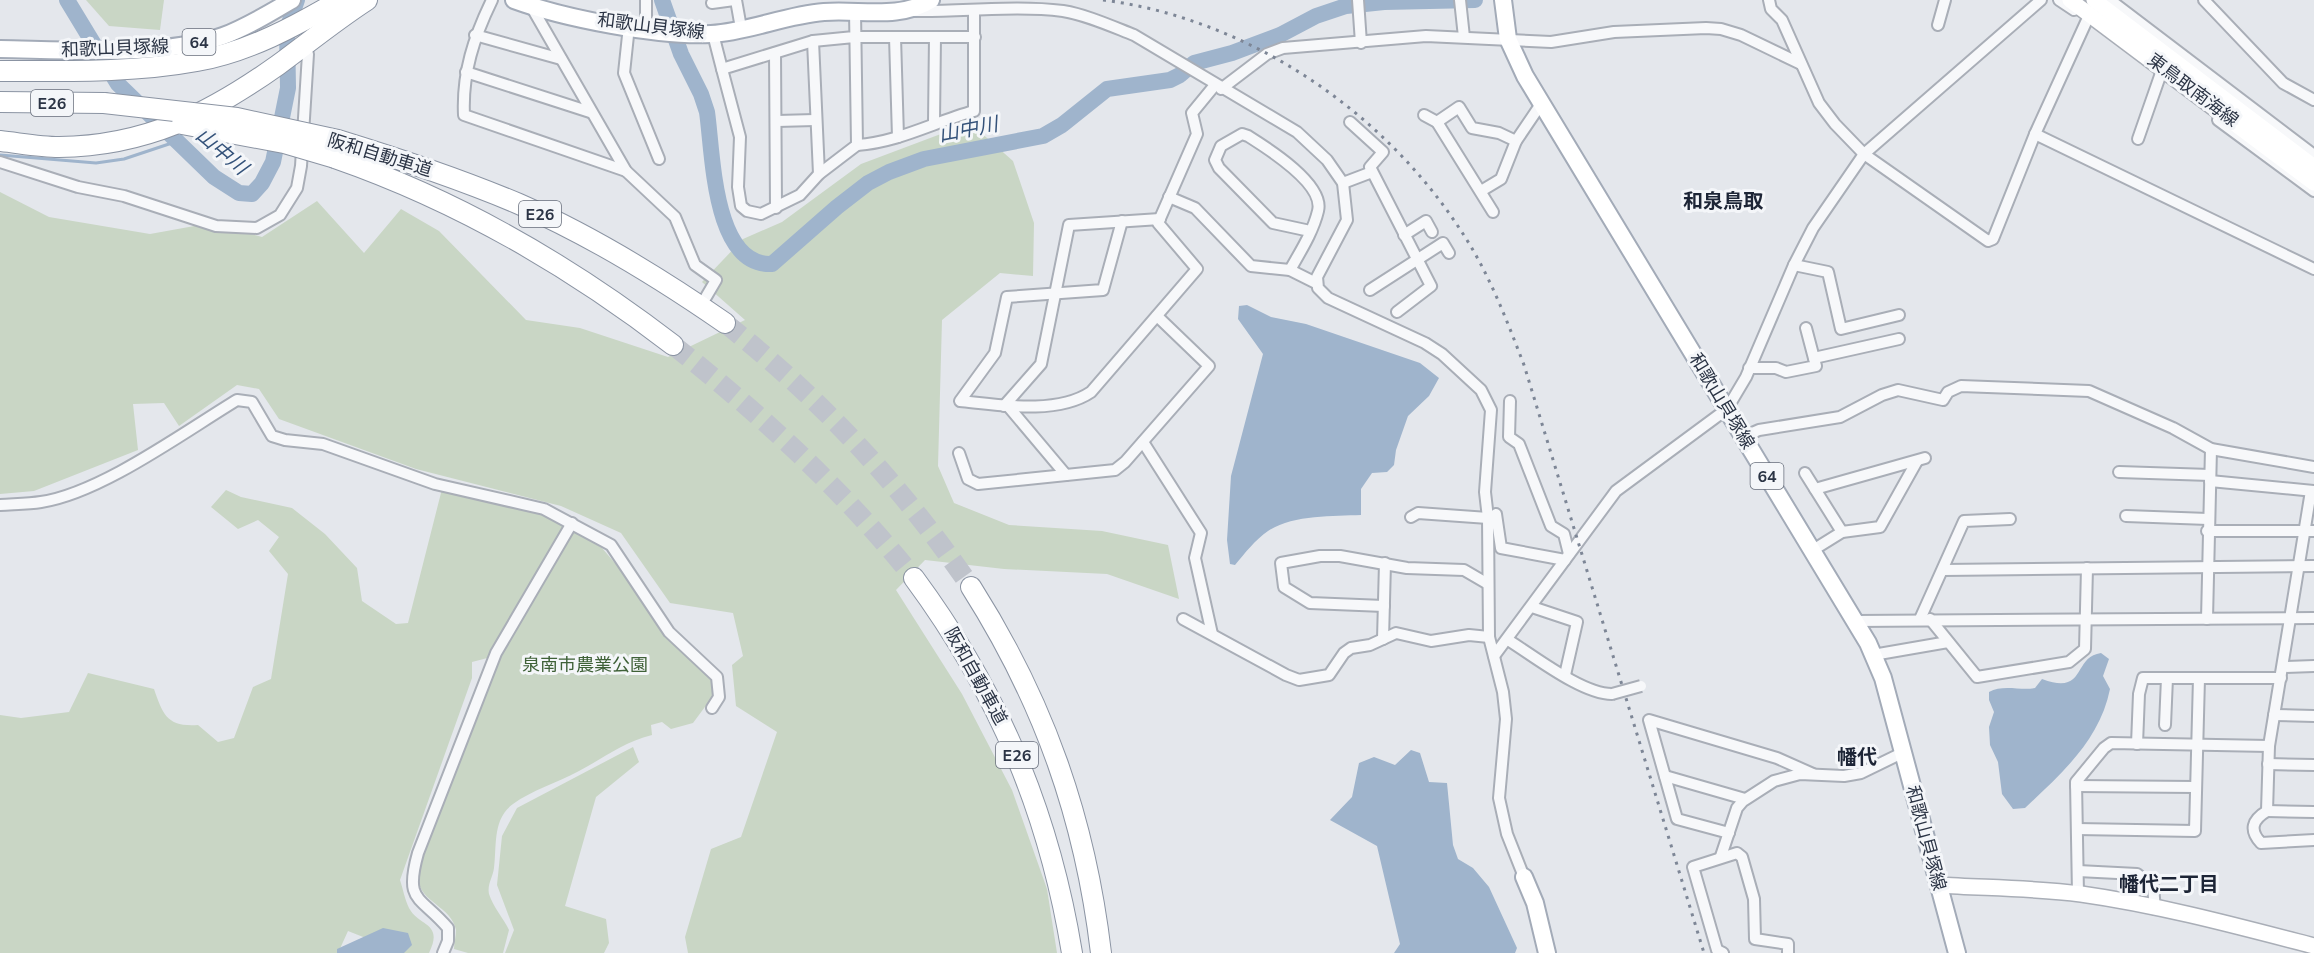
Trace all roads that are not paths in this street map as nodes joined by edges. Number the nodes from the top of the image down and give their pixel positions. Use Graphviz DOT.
graph roads {
  1 [pos="292,0"];
  2 [pos="340,0"];
  3 [pos="367,0"];
  4 [pos="492,0"];
  5 [pos="514,0"];
  6 [pos="646,0"];
  7 [pos="735,0"];
  8 [pos="931,0"];
  9 [pos="952,0"];
  10 [pos="1358,0"];
  11 [pos="1460,0"];
  12 [pos="1503,0"];
  13 [pos="1769,0"];
  14 [pos="1945,0"];
  15 [pos="2041,0"];
  16 [pos="2059,0"];
  17 [pos="2070,0"];
  18 [pos="2094,0"];
  19 [pos="2110,0"];
  20 [pos="2204,0"];
  21 [pos="712,3"];
  22 [pos="531,6"];
  23 [pos="823,6"];
  24 [pos="855,11"];
  25 [pos="907,11"];
  26 [pos="974,11"];
  27 [pos="958,12"];
  28 [pos="2086,20"];
  29 [pos="1938,25"];
  30 [pos="629,26"];
  31 [pos="741,28"];
  32 [pos="650,30"];
  33 [pos="706,34"];
  34 [pos="1507,34"];
  35 [pos="475,35"];
  36 [pos="854,37"];
  37 [pos="895,37"];
  38 [pos="935,37"];
  39 [pos="975,37"];
  40 [pos="1464,37"];
  41 [pos="2135,38"];
  42 [pos="813,40"];
  43 [pos="1361,43"];
  44 [pos="310,46"];
  45 [pos="0,49"];
  46 [pos="775,52"];
  47 [pos="561,59"];
  48 [pos="1801,64"];
  49 [pos="722,69"];
  50 [pos="0,71"];
  51 [pos="466,72"];
  52 [pos="2160,76"];
  53 [pos="1218,87"];
  54 [pos="2314,100"];
  55 [pos="0,102"];
  56 [pos="1541,104"];
  57 [pos="103,109"];
  58 [pos="590,112"];
  59 [pos="0,114"];
  60 [pos="1424,115"];
  61 [pos="815,120"];
  62 [pos="777,121"];
  63 [pos="934,122"];
  64 [pos="1350,122"];
  65 [pos="1437,122"];
  66 [pos="2036,134"];
  67 [pos="898,137"];
  68 [pos="2138,139"];
  69 [pos="0,141"];
  70 [pos="1516,141"];
  71 [pos="857,145"];
  72 [pos="336,149"];
  73 [pos="1864,154"];
  74 [pos="2314,154"];
  75 [pos="658,159"];
  76 [pos="0,162"];
  77 [pos="2314,167"];
  78 [pos="626,171"];
  79 [pos="1372,172"];
  80 [pos="819,174"];
  81 [pos="1343,183"];
  82 [pos="2314,183"];
  83 [pos="1481,191"];
  84 [pos="2314,191"];
  85 [pos="1169,197"];
  86 [pos="776,208"];
  87 [pos="1493,212"];
  88 [pos="1160,219"];
  89 [pos="1122,221"];
  90 [pos="1310,231"];
  91 [pos="1432,232"];
  92 [pos="1404,235"];
  93 [pos="1449,253"];
  94 [pos="1416,260"];
  95 [pos="1794,264"];
  96 [pos="2314,269"];
  97 [pos="1290,270"];
  98 [pos="1316,283"];
  99 [pos="1370,290"];
  100 [pos="1054,293"];
  101 [pos="706,297"];
  102 [pos="1397,312"];
  103 [pos="1899,315"];
  104 [pos="1157,316"];
  105 [pos="725,323"];
  106 [pos="1806,328"];
  107 [pos="1899,339"];
  108 [pos="674,345"];
  109 [pos="1814,358"];
  110 [pos="1749,368"];
  111 [pos="1510,401"];
  112 [pos="1006,406"];
  113 [pos="1727,409"];
  114 [pos="1743,437"];
  115 [pos="1143,442"];
  116 [pos="2211,449"];
  117 [pos="959,453"];
  118 [pos="2314,467"];
  119 [pos="2119,472"];
  120 [pos="1805,473"];
  121 [pos="1066,475"];
  122 [pos="2210,478"];
  123 [pos="1815,489"];
  124 [pos="2313,491"];
  125 [pos="0,505"];
  126 [pos="1492,516"];
  127 [pos="2126,516"];
  128 [pos="1411,517"];
  129 [pos="2010,519"];
  130 [pos="2208,519"];
  131 [pos="572,523"];
  132 [pos="2207,531"];
  133 [pos="1842,532"];
  134 [pos="2310,532"];
  135 [pos="1813,550"];
  136 [pos="1567,557"];
  137 [pos="1385,563"];
  138 [pos="2299,566"];
  139 [pos="2314,566"];
  140 [pos="2207,567"];
  141 [pos="2087,568"];
  142 [pos="1943,570"];
  143 [pos="914,578"];
  144 [pos="1488,584"];
  145 [pos="971,587"];
  146 [pos="1384,606"];
  147 [pos="1532,607"];
  148 [pos="2292,618"];
  149 [pos="2314,618"];
  150 [pos="1183,619"];
  151 [pos="1925,619"];
  152 [pos="2086,619"];
  153 [pos="2207,619"];
  154 [pos="1855,621"];
  155 [pos="1212,634"];
  156 [pos="1489,637"];
  157 [pos="1383,639"];
  158 [pos="1508,640"];
  159 [pos="1948,642"];
  160 [pos="1873,655"];
  161 [pos="1494,656"];
  162 [pos="2314,666"];
  163 [pos="2282,672"];
  164 [pos="1566,675"];
  165 [pos="2167,678"];
  166 [pos="2199,678"];
  167 [pos="1641,686"];
  168 [pos="712,708"];
  169 [pos="2274,715"];
  170 [pos="2314,716"];
  171 [pos="2165,724"];
  172 [pos="2137,744"];
  173 [pos="2196,744"];
  174 [pos="2269,746"];
  175 [pos="1902,753"];
  176 [pos="2268,764"];
  177 [pos="2314,765"];
  178 [pos="1813,774"];
  179 [pos="1665,776"];
  180 [pos="2076,786"];
  181 [pos="2195,787"];
  182 [pos="1745,799"];
  183 [pos="2266,811"];
  184 [pos="2314,812"];
  185 [pos="2077,829"];
  186 [pos="1729,833"];
  187 [pos="2314,840"];
  188 [pos="1721,856"];
  189 [pos="2078,871"];
  190 [pos="1524,877"];
  191 [pos="1938,885"];
  192 [pos="2078,894"];
  193 [pos="2156,909"];
  194 [pos="2314,945"];
  195 [pos="443,953"];
  196 [pos="1072,953"];
  197 [pos="1101,953"];
  198 [pos="1547,953"];
  199 [pos="1723,953"];
  200 [pos="1788,953"];
  201 [pos="1957,953"];
  1 -- 45 [label="main road, 和歌山貝塚線 / 64"];
  2 -- 50 [label="highway"];
  3 -- 44 [label="highway"];
  4 -- 35 [label="street"];
  5 -- 22 [label="main road, 和歌山貝塚線"];
  6 -- 32 [label="street"];
  7 -- 21 [label="street"];
  7 -- 31 [label="street"];
  8 -- 25 [label="main road, 和歌山貝塚線"];
  9 -- 27 [label="street"];
  10 -- 43 [label="street"];
  11 -- 40 [label="street"];
  12 -- 34 [label="main road, 和歌山貝塚線 / 64"];
  13 -- 48 [label="street"];
  14 -- 29 [label="street"];
  15 -- 73 [label="street"];
  16 -- 28 [label="street"];
  17 -- 41 [label="main road, 東鳥取南海線"];
  18 -- 41 [label="main road, 東鳥取南海線"];
  19 -- 74 [label="street"];
  20 -- 54 [label="street"];
  22 -- 30 [label="main road, 和歌山貝塚線"];
  22 -- 47 [label="street"];
  23 -- 24 [label="main road, 和歌山貝塚線"];
  23 -- 31 [label="main road, 和歌山貝塚線"];
  24 -- 25 [label="main road, 和歌山貝塚線"];
  24 -- 36 [label="street"];
  25 -- 27 [label="street"];
  26 -- 27 [label="street"];
  26 -- 39 [label="street"];
  26 -- 53 [label="street"];
  28 -- 52 [label="street"];
  28 -- 66 [label="street"];
  30 -- 32 [label="main road, 和歌山貝塚線"];
  30 -- 75 [label="street"];
  31 -- 33 [label="main road, 和歌山貝塚線"];
  32 -- 33 [label="main road, 和歌山貝塚線"];
  33 -- 49 [label="street"];
  34 -- 40 [label="street"];
  34 -- 48 [label="street"];
  34 -- 56 [label="main road, 和歌山貝塚線 / 64"];
  35 -- 47 [label="street"];
  35 -- 51 [label="street"];
  36 -- 37 [label="street"];
  36 -- 42 [label="street"];
  36 -- 71 [label="street"];
  37 -- 38 [label="street"];
  37 -- 67 [label="street"];
  38 -- 39 [label="street"];
  38 -- 63 [label="street"];
  39 -- 63 [label="street"];
  40 -- 43 [label="street"];
  41 -- 77 [label="main road, 東鳥取南海線"];
  41 -- 82 [label="main road, 東鳥取南海線"];
  42 -- 46 [label="street"];
  42 -- 61 [label="street"];
  43 -- 53 [label="street"];
  44 -- 69 [label="highway"];
  44 -- 76 [label="street"];
  46 -- 49 [label="street"];
  46 -- 62 [label="street"];
  47 -- 58 [label="street"];
  48 -- 73 [label="street"];
  49 -- 86 [label="street"];
  51 -- 58 [label="street"];
  51 -- 78 [label="street"];
  52 -- 68 [label="street"];
  52 -- 84 [label="street"];
  53 -- 81 [label="street"];
  53 -- 85 [label="street"];
  55 -- 57 [label="highway, 阪和自動車道 / E26"];
  56 -- 70 [label="street"];
  56 -- 113 [label="main road, 和歌山貝塚線 / 64"];
  57 -- 59 [label="highway, 阪和自動車道 / E26"];
  57 -- 72 [label="highway, 阪和自動車道 / E26, bridge"];
  58 -- 78 [label="street"];
  60 -- 65 [label="street"];
  61 -- 62 [label="street"];
  61 -- 80 [label="street"];
  62 -- 86 [label="street"];
  63 -- 67 [label="street"];
  64 -- 79 [label="street"];
  65 -- 70 [label="street"];
  65 -- 83 [label="street"];
  66 -- 73 [label="street"];
  66 -- 96 [label="street"];
  67 -- 71 [label="street"];
  70 -- 83 [label="street"];
  71 -- 80 [label="street"];
  72 -- 105 [label="highway, 阪和自動車道 / E26"];
  72 -- 108 [label="highway, 阪和自動車道 / E26"];
  73 -- 95 [label="street"];
  78 -- 101 [label="street"];
  79 -- 81 [label="street"];
  79 -- 92 [label="street"];
  80 -- 86 [label="street"];
  81 -- 98 [label="street"];
  83 -- 87 [label="street"];
  85 -- 88 [label="street"];
  85 -- 97 [label="street"];
  88 -- 89 [label="street"];
  88 -- 104 [label="street"];
  89 -- 100 [label="street"];
  89 -- 100 [label="street"];
  90 -- 90 [label="street"];
  90 -- 97 [label="street"];
  91 -- 92 [label="street"];
  92 -- 94 [label="street"];
  93 -- 94 [label="street"];
  94 -- 99 [label="street"];
  94 -- 102 [label="street"];
  95 -- 103 [label="street"];
  95 -- 110 [label="street"];
  97 -- 98 [label="street"];
  98 -- 126 [label="street"];
  100 -- 112 [label="street"];
  100 -- 112 [label="street"];
  104 -- 112 [label="street"];
  104 -- 115 [label="street"];
  106 -- 109 [label="street"];
  107 -- 109 [label="street"];
  109 -- 110 [label="street"];
  110 -- 113 [label="street"];
  111 -- 136 [label="street"];
  112 -- 121 [label="street"];
  113 -- 114 [label="main road, 和歌山貝塚線 / 64"];
  113 -- 136 [label="street"];
  114 -- 116 [label="street"];
  114 -- 135 [label="main road, 和歌山貝塚線 / 64"];
  115 -- 121 [label="street"];
  115 -- 155 [label="street"];
  116 -- 118 [label="street"];
  116 -- 122 [label="street"];
  117 -- 121 [label="street"];
  119 -- 122 [label="street"];
  120 -- 123 [label="street"];
  122 -- 124 [label="street"];
  122 -- 130 [label="street"];
  123 -- 133 [label="street"];
  123 -- 133 [label="street"];
  124 -- 134 [label="street"];
  125 -- 131 [label="street"];
  126 -- 128 [label="street"];
  126 -- 136 [label="street"];
  126 -- 144 [label="street"];
  127 -- 130 [label="street"];
  129 -- 142 [label="street"];
  130 -- 132 [label="street"];
  131 -- 168 [label="street"];
  131 -- 195 [label="street"];
  132 -- 134 [label="street"];
  132 -- 140 [label="street"];
  133 -- 135 [label="street"];
  134 -- 138 [label="street"];
  135 -- 154 [label="main road, 和歌山貝塚線 / 64"];
  136 -- 147 [label="street"];
  137 -- 144 [label="street"];
  137 -- 146 [label="street"];
  137 -- 146 [label="street"];
  138 -- 139 [label="street"];
  138 -- 140 [label="street"];
  138 -- 148 [label="street"];
  140 -- 141 [label="street"];
  140 -- 153 [label="street"];
  141 -- 142 [label="street"];
  141 -- 152 [label="street"];
  142 -- 151 [label="street"];
  143 -- 196 [label="highway, 阪和自動車道 / E26"];
  144 -- 156 [label="street"];
  145 -- 197 [label="highway, E26"];
  146 -- 157 [label="street"];
  147 -- 158 [label="street"];
  147 -- 164 [label="street"];
  148 -- 149 [label="street"];
  148 -- 153 [label="street"];
  148 -- 163 [label="street"];
  150 -- 155 [label="street"];
  151 -- 152 [label="street"];
  151 -- 154 [label="street"];
  151 -- 159 [label="street"];
  152 -- 153 [label="street"];
  152 -- 159 [label="street"];
  154 -- 160 [label="main road, 和歌山貝塚線 / 64"];
  155 -- 157 [label="street"];
  156 -- 157 [label="street"];
  156 -- 161 [label="street"];
  158 -- 161 [label="street"];
  158 -- 164 [label="street"];
  159 -- 160 [label="street"];
  160 -- 175 [label="main road, 和歌山貝塚線 / 64"];
  161 -- 190 [label="street"];
  162 -- 163 [label="street"];
  163 -- 166 [label="street"];
  163 -- 169 [label="street"];
  164 -- 167 [label="street, bridge"];
  165 -- 166 [label="street"];
  165 -- 171 [label="street"];
  165 -- 172 [label="street"];
  166 -- 173 [label="street"];
  169 -- 170 [label="street"];
  169 -- 174 [label="street"];
  172 -- 173 [label="street"];
  172 -- 180 [label="street"];
  173 -- 174 [label="street"];
  173 -- 181 [label="street"];
  174 -- 176 [label="street"];
  175 -- 178 [label="street"];
  175 -- 191 [label="main road, 和歌山貝塚線 / 64"];
  176 -- 177 [label="street"];
  176 -- 183 [label="street"];
  178 -- 179 [label="street"];
  178 -- 182 [label="street"];
  179 -- 182 [label="street"];
  179 -- 186 [label="street"];
  180 -- 181 [label="street"];
  180 -- 185 [label="street"];
  181 -- 185 [label="street"];
  182 -- 186 [label="street"];
  183 -- 184 [label="street"];
  183 -- 187 [label="street"];
  185 -- 189 [label="street"];
  186 -- 188 [label="street"];
  188 -- 199 [label="street"];
  188 -- 200 [label="street"];
  189 -- 192 [label="street"];
  189 -- 193 [label="street"];
  190 -- 198 [label="main road"];
  191 -- 192 [label="main road"];
  191 -- 201 [label="main road, 和歌山貝塚線 / 64"];
  192 -- 193 [label="main road"];
  193 -- 194 [label="main road"];
}
